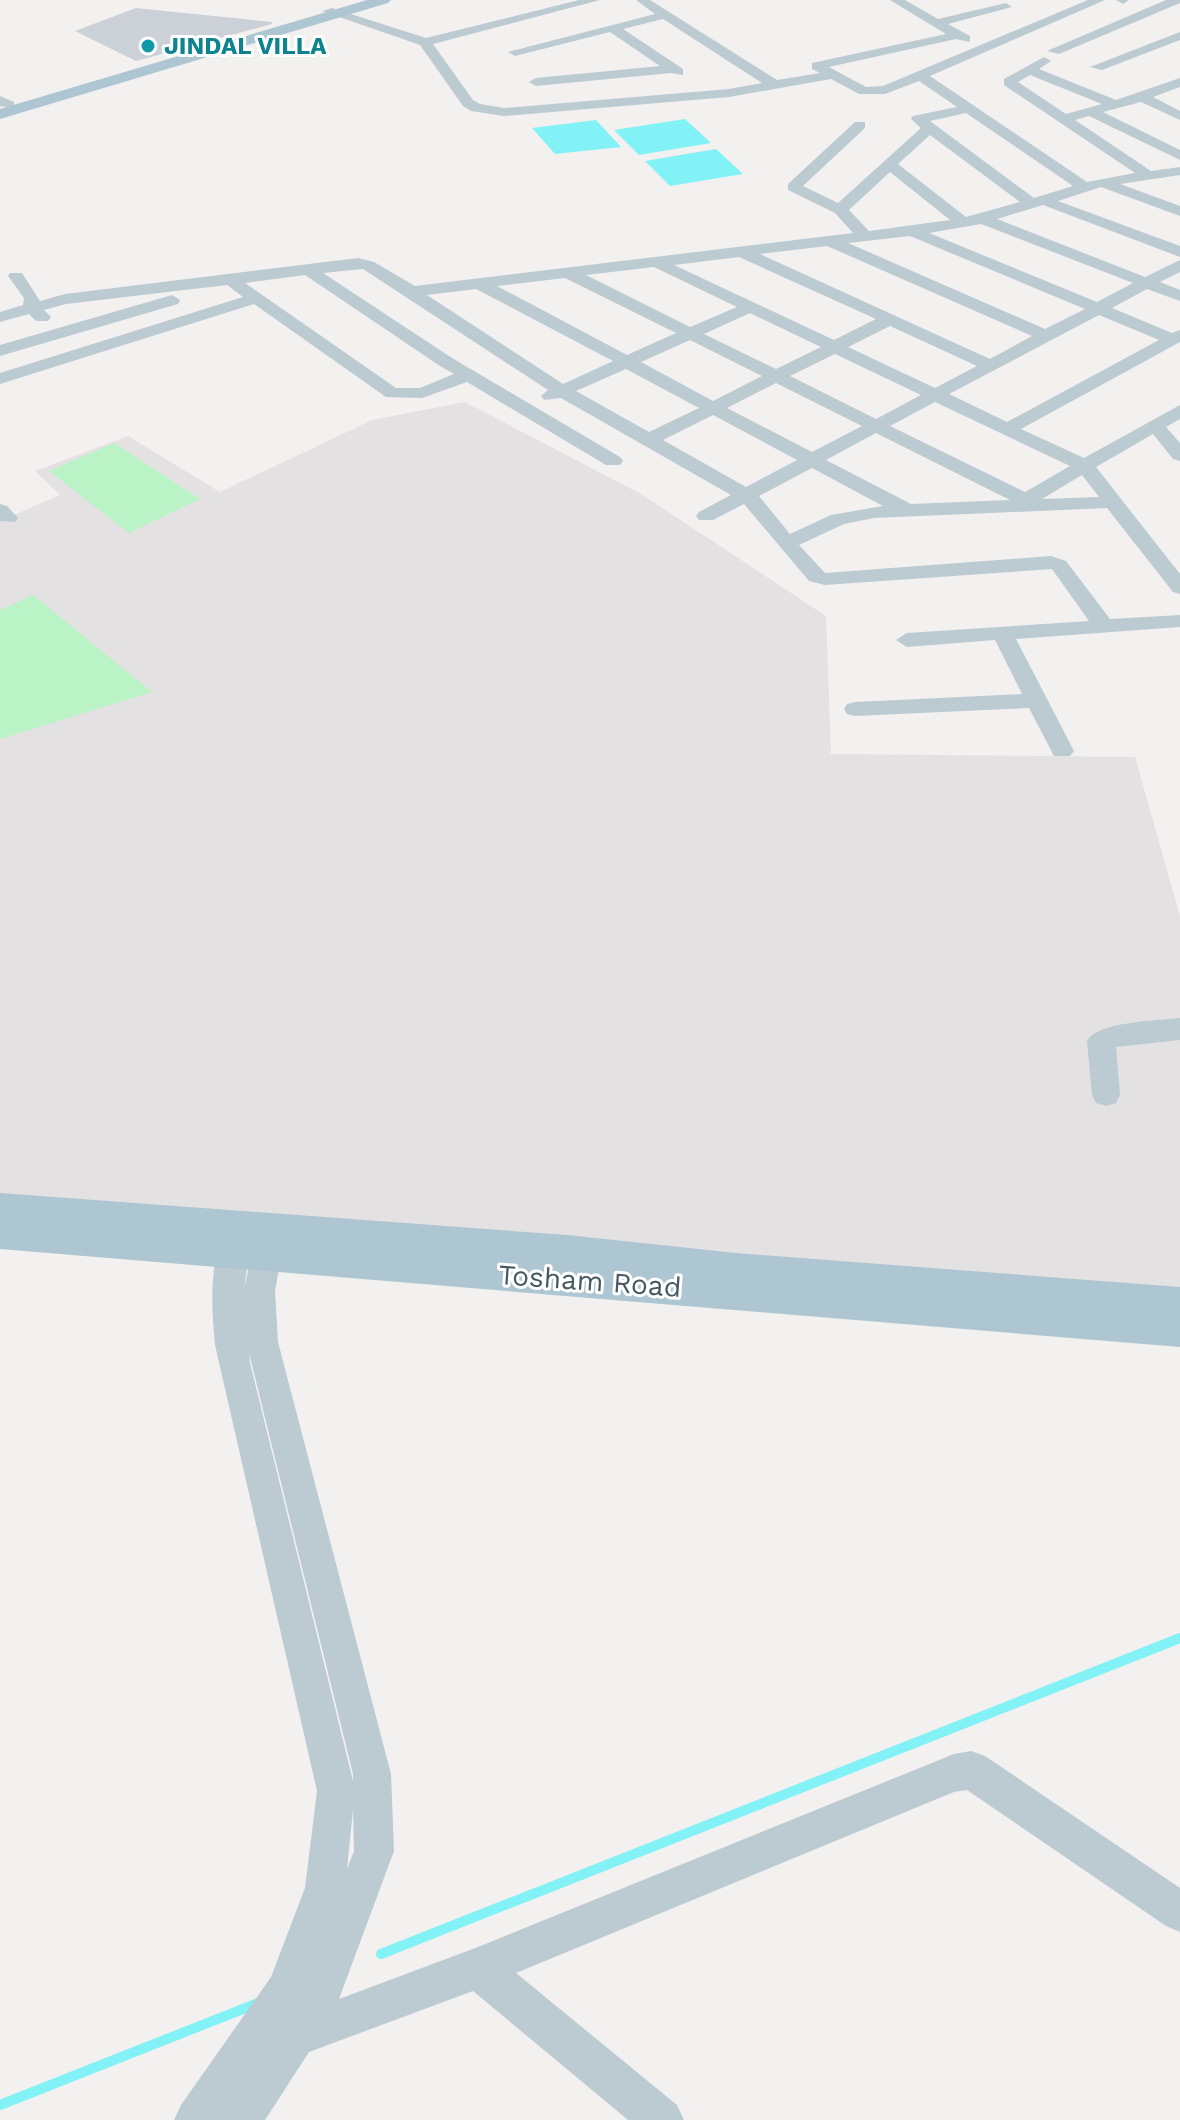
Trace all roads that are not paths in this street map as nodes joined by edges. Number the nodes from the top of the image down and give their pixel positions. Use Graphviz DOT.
graph roads {
  1 [pos="364,0"];
  2 [pos="383,0"];
  3 [pos="642,0"];
  4 [pos="896,0"];
  5 [pos="1099,0"];
  6 [pos="1122,0"];
  7 [pos="1177,0"];
  8 [pos="598,5"];
  9 [pos="1006,7"];
  10 [pos="332,12"];
  11 [pos="1161,14"];
  12 [pos="665,15"];
  13 [pos="637,22"];
  14 [pos="936,23"];
  15 [pos="492,27"];
  16 [pos="612,28"];
  17 [pos="958,35"];
  18 [pos="1180,36"];
  19 [pos="425,42"];
  20 [pos="557,42"];
  21 [pos="984,50"];
  22 [pos="515,52"];
  23 [pos="1044,61"];
  24 [pos="1083,62"];
  25 [pos="673,69"];
  26 [pos="1029,70"];
  27 [pos="830,75"];
  28 [pos="605,76"];
  29 [pos="1124,76"];
  30 [pos="922,77"];
  31 [pos="536,82"];
  32 [pos="1180,82"];
  33 [pos="775,85"];
  34 [pos="712,95"];
  35 [pos="1142,97"];
  36 [pos="1117,105"];
  37 [pos="2,106"];
  38 [pos="555,108"];
  39 [pos="971,108"];
  40 [pos="1091,112"];
  41 [pos="1180,116"];
  42 [pos="1063,119"];
  43 [pos="860,125"];
  44 [pos="928,129"];
  45 [pos="1180,156"];
  46 [pos="890,165"];
  47 [pos="1180,171"];
  48 [pos="1148,175"];
  49 [pos="1103,182"];
  50 [pos="1084,187"];
  51 [pos="1038,202"];
  52 [pos="1176,208"];
  53 [pos="840,210"];
  54 [pos="982,219"];
  55 [pos="964,223"];
  56 [pos="912,231"];
  57 [pos="864,236"];
  58 [pos="829,241"];
  59 [pos="741,251"];
  60 [pos="1180,252"];
  61 [pos="653,261"];
  62 [pos="1180,265"];
  63 [pos="308,270"];
  64 [pos="566,272"];
  65 [pos="16,276"];
  66 [pos="231,281"];
  67 [pos="1146,282"];
  68 [pos="480,284"];
  69 [pos="411,291"];
  70 [pos="1180,296"];
  71 [pos="256,298"];
  72 [pos="31,307"];
  73 [pos="750,307"];
  74 [pos="1097,308"];
  75 [pos="0,317"];
  76 [pos="890,319"];
  77 [pos="690,333"];
  78 [pos="59,334"];
  79 [pos="1178,336"];
  80 [pos="1048,337"];
  81 [pos="835,347"];
  82 [pos="0,351"];
  83 [pos="79,354"];
  84 [pos="627,361"];
  85 [pos="992,366"];
  86 [pos="468,375"];
  87 [pos="778,377"];
  88 [pos="0,379"];
  89 [pos="562,390"];
  90 [pos="937,396"];
  91 [pos="523,408"];
  92 [pos="714,408"];
  93 [pos="1180,411"];
  94 [pos="1155,425"];
  95 [pos="877,427"];
  96 [pos="1007,429"];
  97 [pos="649,440"];
  98 [pos="1180,455"];
  99 [pos="813,460"];
  100 [pos="613,461"];
  101 [pos="1085,466"];
  102 [pos="746,495"];
  103 [pos="1111,502"];
  104 [pos="1020,503"];
  105 [pos="910,512"];
  106 [pos="706,516"];
  107 [pos="787,543"];
  108 [pos="1180,588"];
  109 [pos="1180,621"];
  110 [pos="1105,627"];
  111 [pos="1003,634"];
  112 [pos="907,640"];
  113 [pos="1035,701"];
  114 [pos="855,709"];
  115 [pos="1062,751"];
  116 [pos="1180,1029"];
  117 [pos="1106,1095"];
  118 [pos="0,1208"];
  119 [pos="0,1233"];
  120 [pos="252,1242"];
  121 [pos="1180,1304"];
  122 [pos="1180,1330"];
  123 [pos="1180,1912"];
  124 [pos="478,1968"];
  125 [pos="296,2034"];
  126 [pos="241,2056"];
  127 [pos="196,2120"];
  128 [pos="240,2120"];
  129 [pos="662,2120"];
  1 -- 10 [label="main road"];
  2 -- 10 [label="main road"];
  3 -- 12 [label="street"];
  4 -- 14 [label="street"];
  5 -- 21 [label="street"];
  6 -- 11 [label="street"];
  7 -- 11 [label="street"];
  8 -- 13 [label="street"];
  8 -- 15 [label="street"];
  9 -- 14 [label="street"];
  10 -- 19 [label="street"];
  10 -- 37 [label="main road"];
  11 -- 24 [label="street"];
  12 -- 13 [label="street"];
  12 -- 33 [label="street"];
  13 -- 16 [label="street"];
  14 -- 17 [label="street"];
  15 -- 19 [label="street"];
  15 -- 22 [label="street"];
  16 -- 20 [label="street"];
  16 -- 25 [label="street"];
  17 -- 21 [label="street"];
  17 -- 27 [label="street"];
  18 -- 24 [label="street"];
  19 -- 38 [label="street"];
  20 -- 22 [label="street"];
  20 -- 28 [label="street"];
  21 -- 30 [label="street"];
  22 -- 31 [label="street"];
  23 -- 26 [label="street"];
  24 -- 29 [label="street"];
  25 -- 28 [label="street"];
  25 -- 34 [label="street"];
  26 -- 36 [label="street"];
  26 -- 42 [label="street"];
  27 -- 30 [label="street"];
  27 -- 33 [label="street"];
  28 -- 31 [label="street"];
  30 -- 39 [label="street"];
  31 -- 38 [label="street"];
  32 -- 35 [label="street"];
  33 -- 34 [label="street"];
  34 -- 38 [label="street"];
  35 -- 36 [label="street"];
  35 -- 41 [label="street"];
  36 -- 40 [label="street"];
  39 -- 44 [label="street"];
  39 -- 50 [label="street"];
  40 -- 42 [label="street"];
  40 -- 45 [label="street"];
  42 -- 48 [label="street"];
  43 -- 53 [label="street"];
  44 -- 46 [label="street"];
  44 -- 51 [label="street"];
  46 -- 53 [label="street"];
  46 -- 55 [label="street"];
  47 -- 48 [label="street"];
  48 -- 49 [label="street"];
  49 -- 50 [label="street"];
  49 -- 52 [label="street"];
  50 -- 51 [label="street"];
  51 -- 54 [label="street"];
  51 -- 60 [label="street"];
  53 -- 57 [label="street"];
  54 -- 55 [label="street"];
  54 -- 67 [label="street"];
  55 -- 56 [label="street"];
  56 -- 57 [label="street"];
  56 -- 74 [label="street"];
  57 -- 58 [label="street"];
  58 -- 59 [label="street"];
  58 -- 80 [label="street"];
  59 -- 61 [label="street"];
  59 -- 76 [label="street"];
  61 -- 64 [label="street"];
  61 -- 73 [label="street"];
  62 -- 67 [label="street"];
  63 -- 66 [label="street"];
  63 -- 69 [label="street"];
  63 -- 86 [label="street"];
  64 -- 68 [label="street"];
  64 -- 77 [label="street"];
  65 -- 72 [label="street"];
  66 -- 71 [label="street"];
  66 -- 72 [label="street"];
  66 -- 78 [label="street"];
  67 -- 70 [label="street"];
  67 -- 74 [label="street"];
  68 -- 69 [label="street"];
  68 -- 84 [label="street"];
  69 -- 89 [label="street"];
  71 -- 83 [label="street"];
  71 -- 86 [label="street"];
  72 -- 75 [label="street"];
  72 -- 78 [label="street"];
  73 -- 77 [label="street"];
  73 -- 81 [label="street"];
  74 -- 79 [label="street"];
  74 -- 80 [label="street"];
  76 -- 81 [label="street"];
  76 -- 85 [label="street"];
  77 -- 84 [label="street"];
  77 -- 87 [label="street"];
  78 -- 82 [label="street"];
  78 -- 83 [label="street"];
  79 -- 96 [label="street"];
  80 -- 85 [label="street"];
  81 -- 87 [label="street"];
  81 -- 90 [label="street"];
  83 -- 88 [label="street"];
  84 -- 89 [label="street"];
  84 -- 92 [label="street"];
  85 -- 90 [label="street"];
  86 -- 91 [label="street"];
  87 -- 92 [label="street"];
  87 -- 95 [label="street"];
  89 -- 91 [label="street"];
  89 -- 97 [label="street"];
  90 -- 95 [label="street"];
  90 -- 96 [label="street"];
  91 -- 100 [label="street"];
  92 -- 97 [label="street"];
  92 -- 99 [label="street"];
  93 -- 94 [label="street"];
  94 -- 98 [label="street"];
  94 -- 101 [label="street"];
  95 -- 99 [label="street"];
  95 -- 104 [label="street"];
  96 -- 101 [label="street"];
  97 -- 102 [label="street"];
  99 -- 102 [label="street"];
  99 -- 105 [label="street"];
  101 -- 103 [label="street"];
  101 -- 104 [label="street"];
  102 -- 106 [label="street"];
  102 -- 107 [label="street"];
  103 -- 104 [label="street"];
  103 -- 108 [label="street"];
  104 -- 105 [label="street"];
  105 -- 107 [label="street"];
  107 -- 110 [label="street"];
  109 -- 110 [label="street"];
  110 -- 111 [label="street"];
  111 -- 112 [label="street"];
  111 -- 113 [label="street"];
  113 -- 114 [label="street"];
  113 -- 115 [label="street"];
  116 -- 117 [label="street"];
  118 -- 120 [label="main road, Tosham Road"];
  119 -- 120 [label="main road, Tosham Road"];
  120 -- 121 [label="main road, Tosham Road"];
  120 -- 122 [label="main road, Tosham Road"];
  120 -- 125 [label="street"];
  120 -- 126 [label="street"];
  123 -- 124 [label="street"];
  124 -- 125 [label="street"];
  124 -- 129 [label="street"];
  125 -- 126 [label="street"];
  125 -- 128 [label="street"];
  126 -- 127 [label="street"];
}
